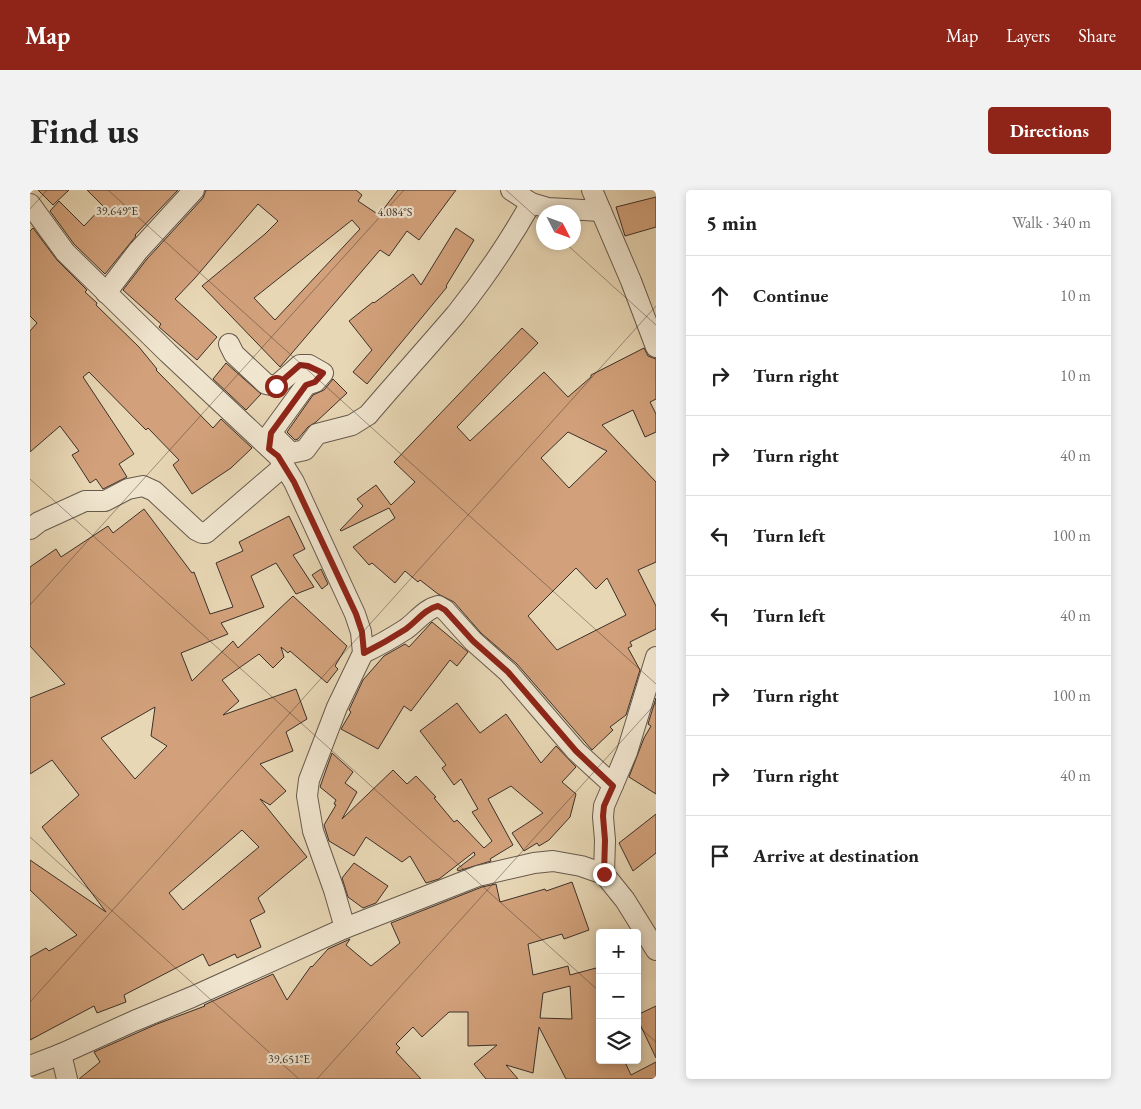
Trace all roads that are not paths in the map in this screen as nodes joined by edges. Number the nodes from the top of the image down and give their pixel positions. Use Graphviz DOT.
graph roads {
  1 [pos="194,190"];
  2 [pos="512,190"];
  3 [pos="592,190"];
  4 [pos="30,204"];
  5 [pos="532,204"];
  6 [pos="601,211"];
  7 [pos="106,293"];
  8 [pos="229,344"];
  9 [pos="656,347"];
  10 [pos="270,441"];
  11 [pos="284,466"];
  12 [pos="30,529"];
  13 [pos="364,653"];
  14 [pos="656,657"];
  15 [pos="613,786"];
  16 [pos="604,874"];
  17 [pos="345,928"];
  18 [pos="656,950"];
  19 [pos="61,1054"];
  20 [pos="30,1066"];
  21 [pos="67,1079"];
  1 -- 7 [label="street"];
  2 -- 5 [label="street"];
  3 -- 6 [label="street"];
  4 -- 7 [label="street"];
  5 -- 6 [label="street"];
  5 -- 10 [label="street"];
  6 -- 9 [label="street"];
  7 -- 10 [label="street"];
  8 -- 10 [label="street"];
  10 -- 11 [label="street"];
  11 -- 12 [label="street"];
  11 -- 13 [label="street"];
  13 -- 15 [label="street"];
  13 -- 17 [label="street"];
  14 -- 15 [label="street"];
  15 -- 16 [label="street"];
  16 -- 17 [label="street"];
  16 -- 18 [label="street"];
  17 -- 19 [label="street"];
  19 -- 20 [label="street"];
  19 -- 21 [label="street"];
}
